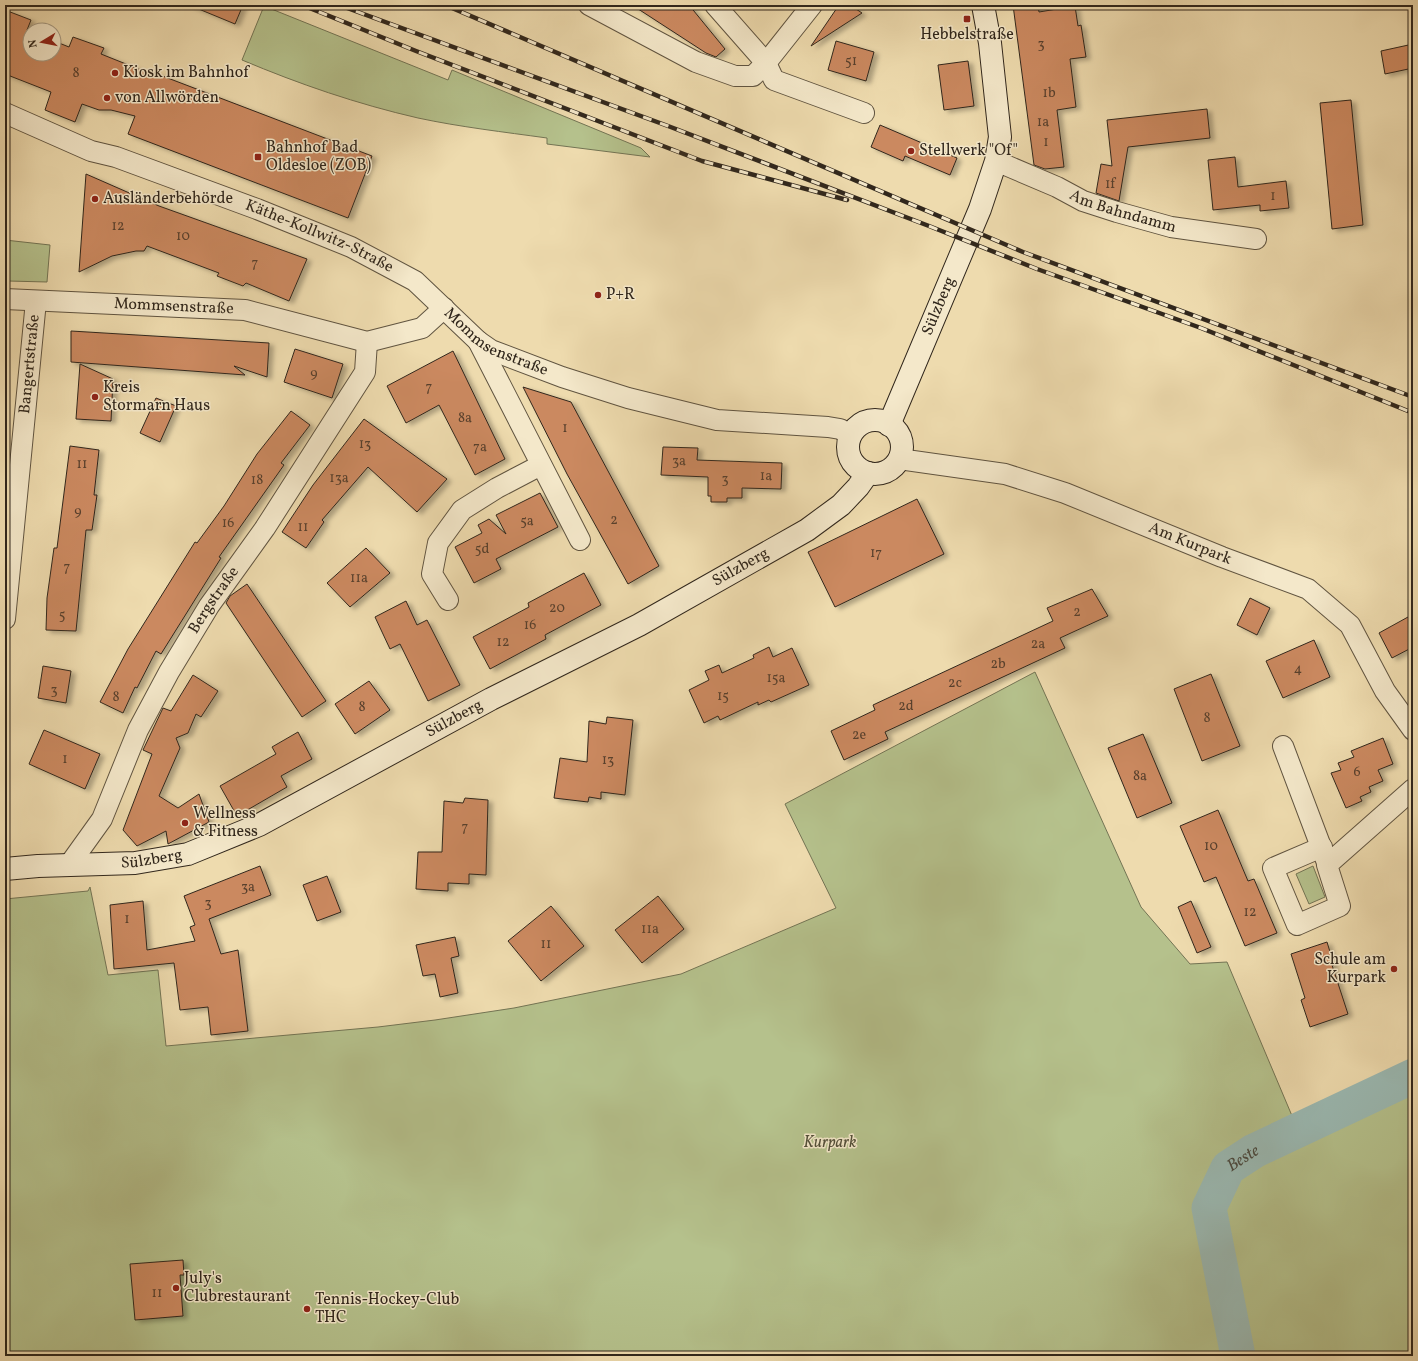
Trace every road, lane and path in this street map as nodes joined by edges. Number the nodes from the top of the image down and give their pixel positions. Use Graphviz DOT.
graph roads {
  1 [pos="588,5"];
  2 [pos="715,5"];
  3 [pos="812,5"];
  4 [pos="983,5"];
  5 [pos="766,63"];
  6 [pos="5,113"];
  7 [pos="864,113"];
  8 [pos="996,161"];
  9 [pos="1256,239"];
  10 [pos="5,299"];
  11 [pos="36,301"];
  12 [pos="444,308"];
  13 [pos="478,341"];
  14 [pos="367,342"];
  15 [pos="889,425"];
  16 [pos="852,435"];
  17 [pos="899,459"];
  18 [pos="541,465"];
  19 [pos="868,473"];
  20 [pos="580,540"];
  21 [pos="448,600"];
  22 [pos="5,619"];
  23 [pos="1413,730"];
  24 [pos="1283,746"];
  25 [pos="1413,789"];
  26 [pos="69,865"];
  27 [pos="5,869"];
  1 -- 5 [label="street"];
  2 -- 5 [label="street"];
  3 -- 5 [label="street"];
  4 -- 8 [label="street, Sülzberg"];
  5 -- 7 [label="street"];
  6 -- 12 [label="street, Käthe-Kollwitz-Straße"];
  8 -- 9 [label="street, Am Bahndamm"];
  8 -- 15 [label="street, Sülzberg"];
  10 -- 11 [label="street, Mommsenstraße"];
  11 -- 14 [label="street, Mommsenstraße"];
  11 -- 22 [label="street, Bangertstraße"];
  12 -- 13 [label="street, Mommsenstraße"];
  12 -- 14 [label="street, Mommsenstraße"];
  13 -- 16 [label="street, Mommsenstraße"];
  13 -- 18 [label="street"];
  14 -- 26 [label="street, Bergstraße"];
  15 -- 16 [label="street"];
  15 -- 17 [label="street"];
  16 -- 19 [label="street"];
  17 -- 19 [label="street"];
  17 -- 23 [label="street, Am Kurpark"];
  18 -- 20 [label="street"];
  18 -- 21 [label="street"];
  19 -- 26 [label="street, Sülzberg"];
  24 -- 25 [label="street"];
  26 -- 27 [label="street, Sülzberg"];
}
